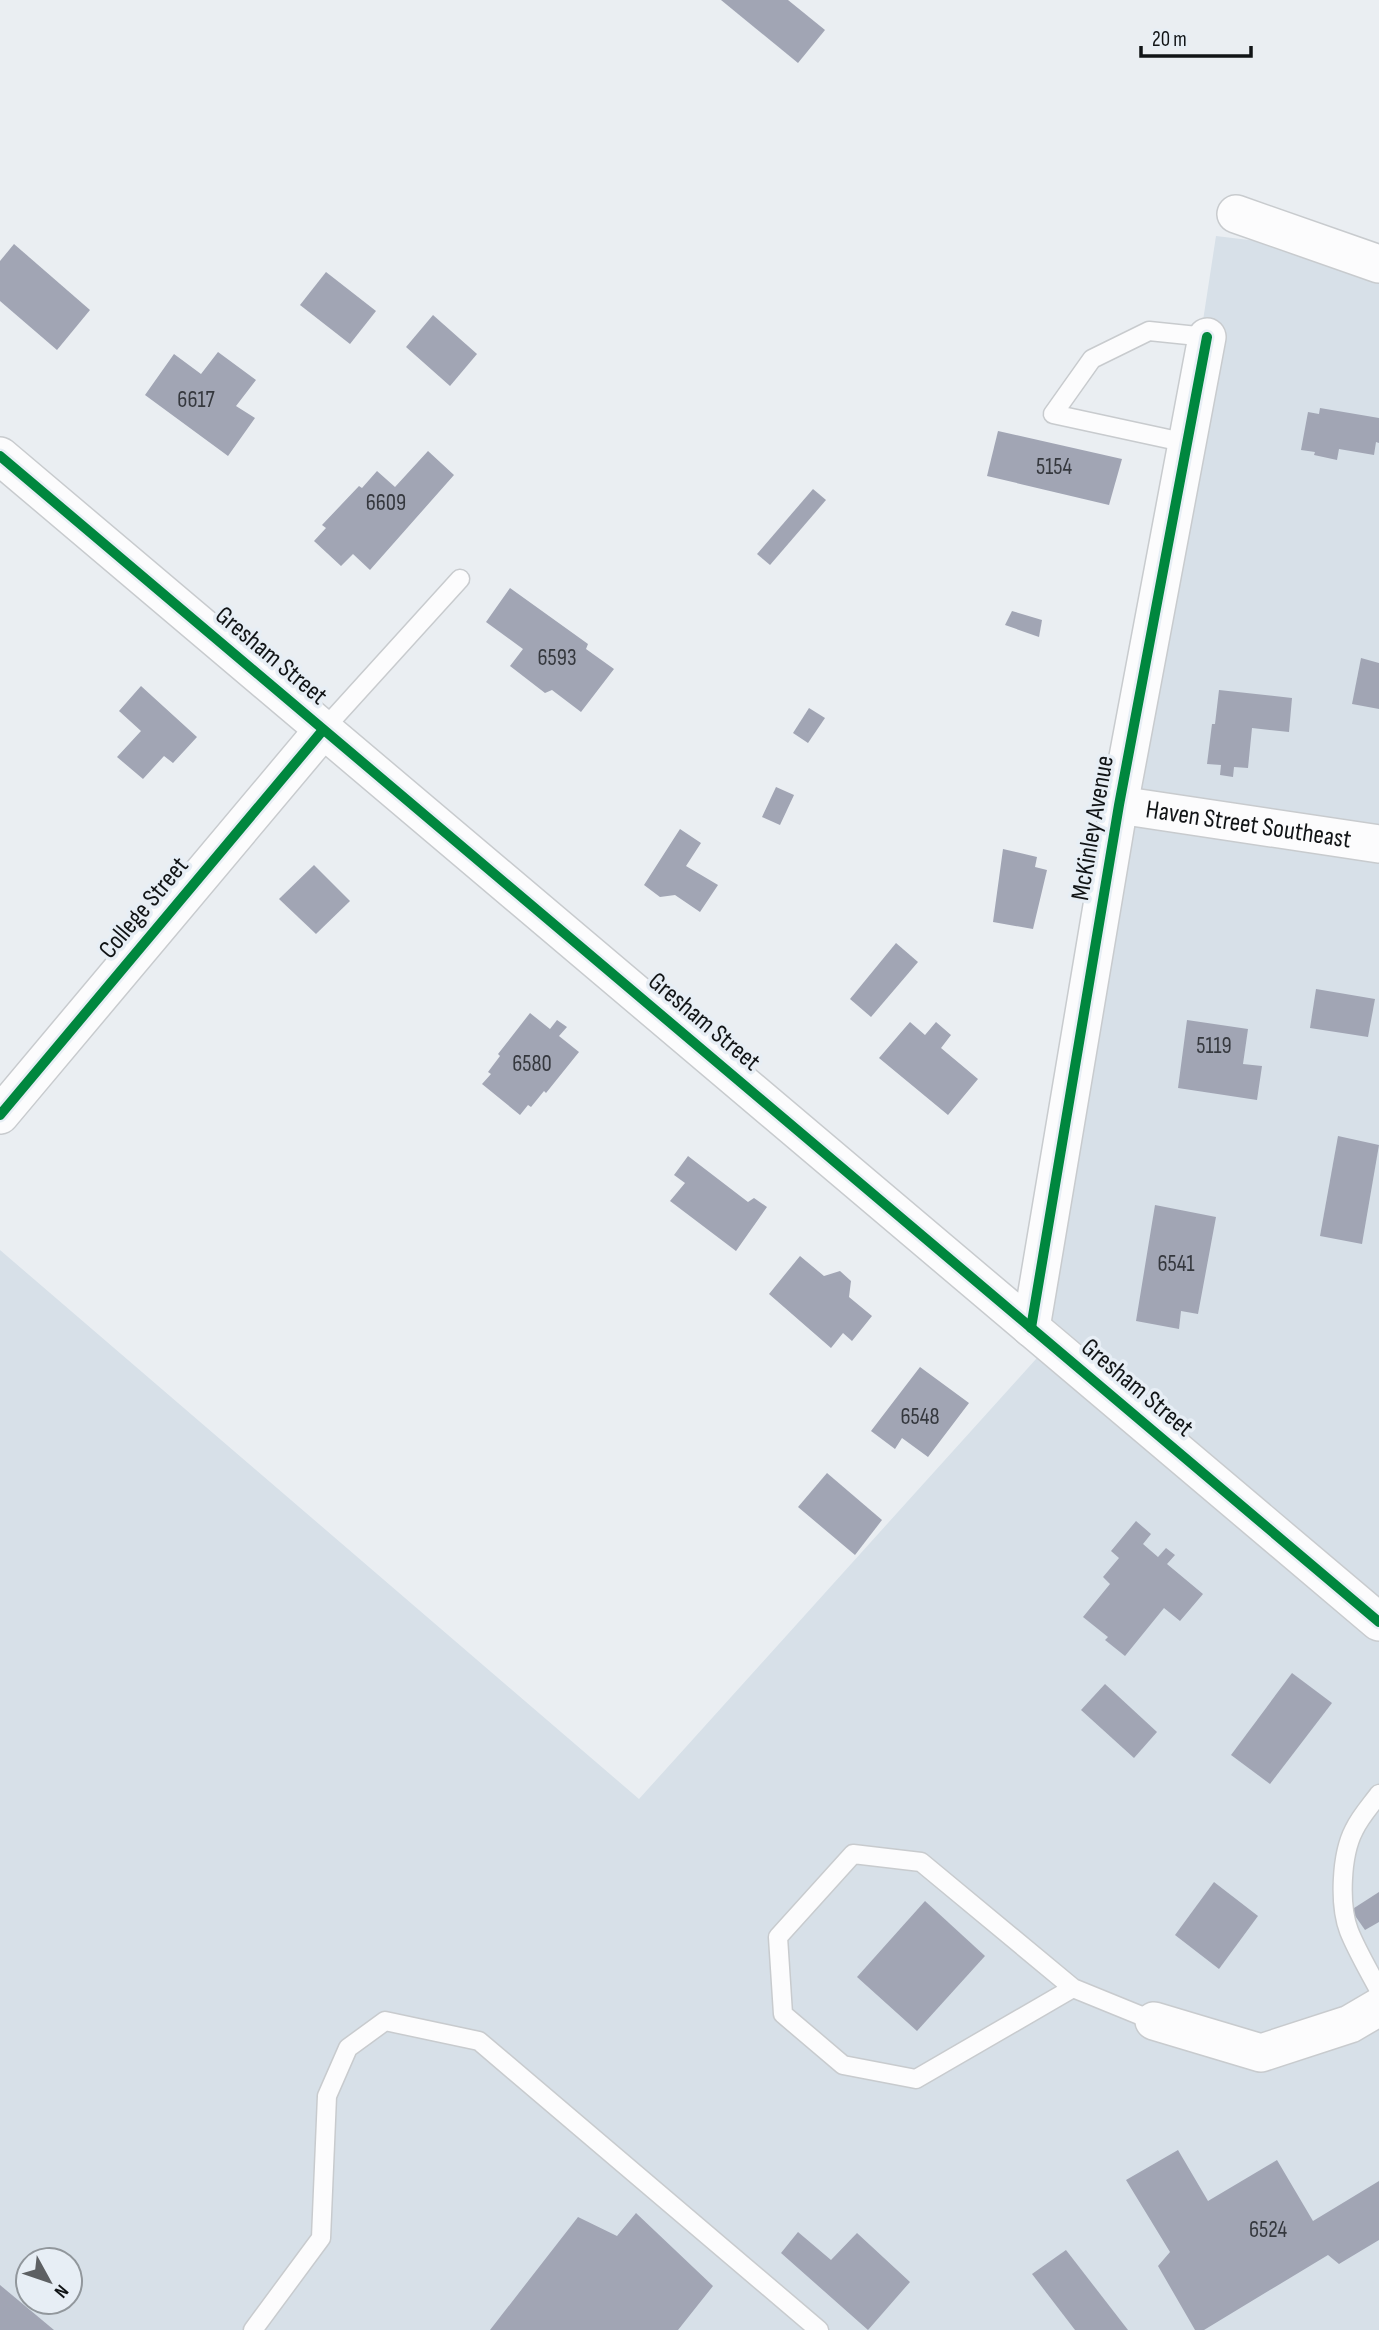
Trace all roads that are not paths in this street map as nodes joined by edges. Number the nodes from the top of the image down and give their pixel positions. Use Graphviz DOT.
graph roads {
  1 [pos="1236,214"];
  2 [pos="1379,264"];
  3 [pos="1207,338"];
  4 [pos="1187,443"];
  5 [pos="0,456"];
  6 [pos="460,579"];
  7 [pos="324,730"];
  8 [pos="1119,805"];
  9 [pos="1379,844"];
  10 [pos="0,1115"];
  11 [pos="1031,1328"];
  12 [pos="1379,1622"];
  13 [pos="1379,1794"];
  14 [pos="1073,1988"];
  15 [pos="1379,1990"];
  16 [pos="1379,2007"];
  17 [pos="1154,2021"];
  18 [pos="253,2330"];
  19 [pos="819,2330"];
  1 -- 2 [label="street"];
  3 -- 4 [label="street, McKinley Avenue"];
  3 -- 4 [label="lane"];
  4 -- 8 [label="street, McKinley Avenue"];
  5 -- 7 [label="street, Gresham Street"];
  6 -- 7 [label="lane"];
  7 -- 10 [label="street, College Street"];
  7 -- 11 [label="street, Gresham Street"];
  8 -- 9 [label="street, Haven Street Southeast"];
  8 -- 11 [label="street, McKinley Avenue"];
  11 -- 12 [label="street, Gresham Street"];
  13 -- 15 [label="lane"];
  14 -- 14 [label="lane"];
  14 -- 17 [label="lane"];
  16 -- 17 [label="street"];
  18 -- 19 [label="lane"];
}
